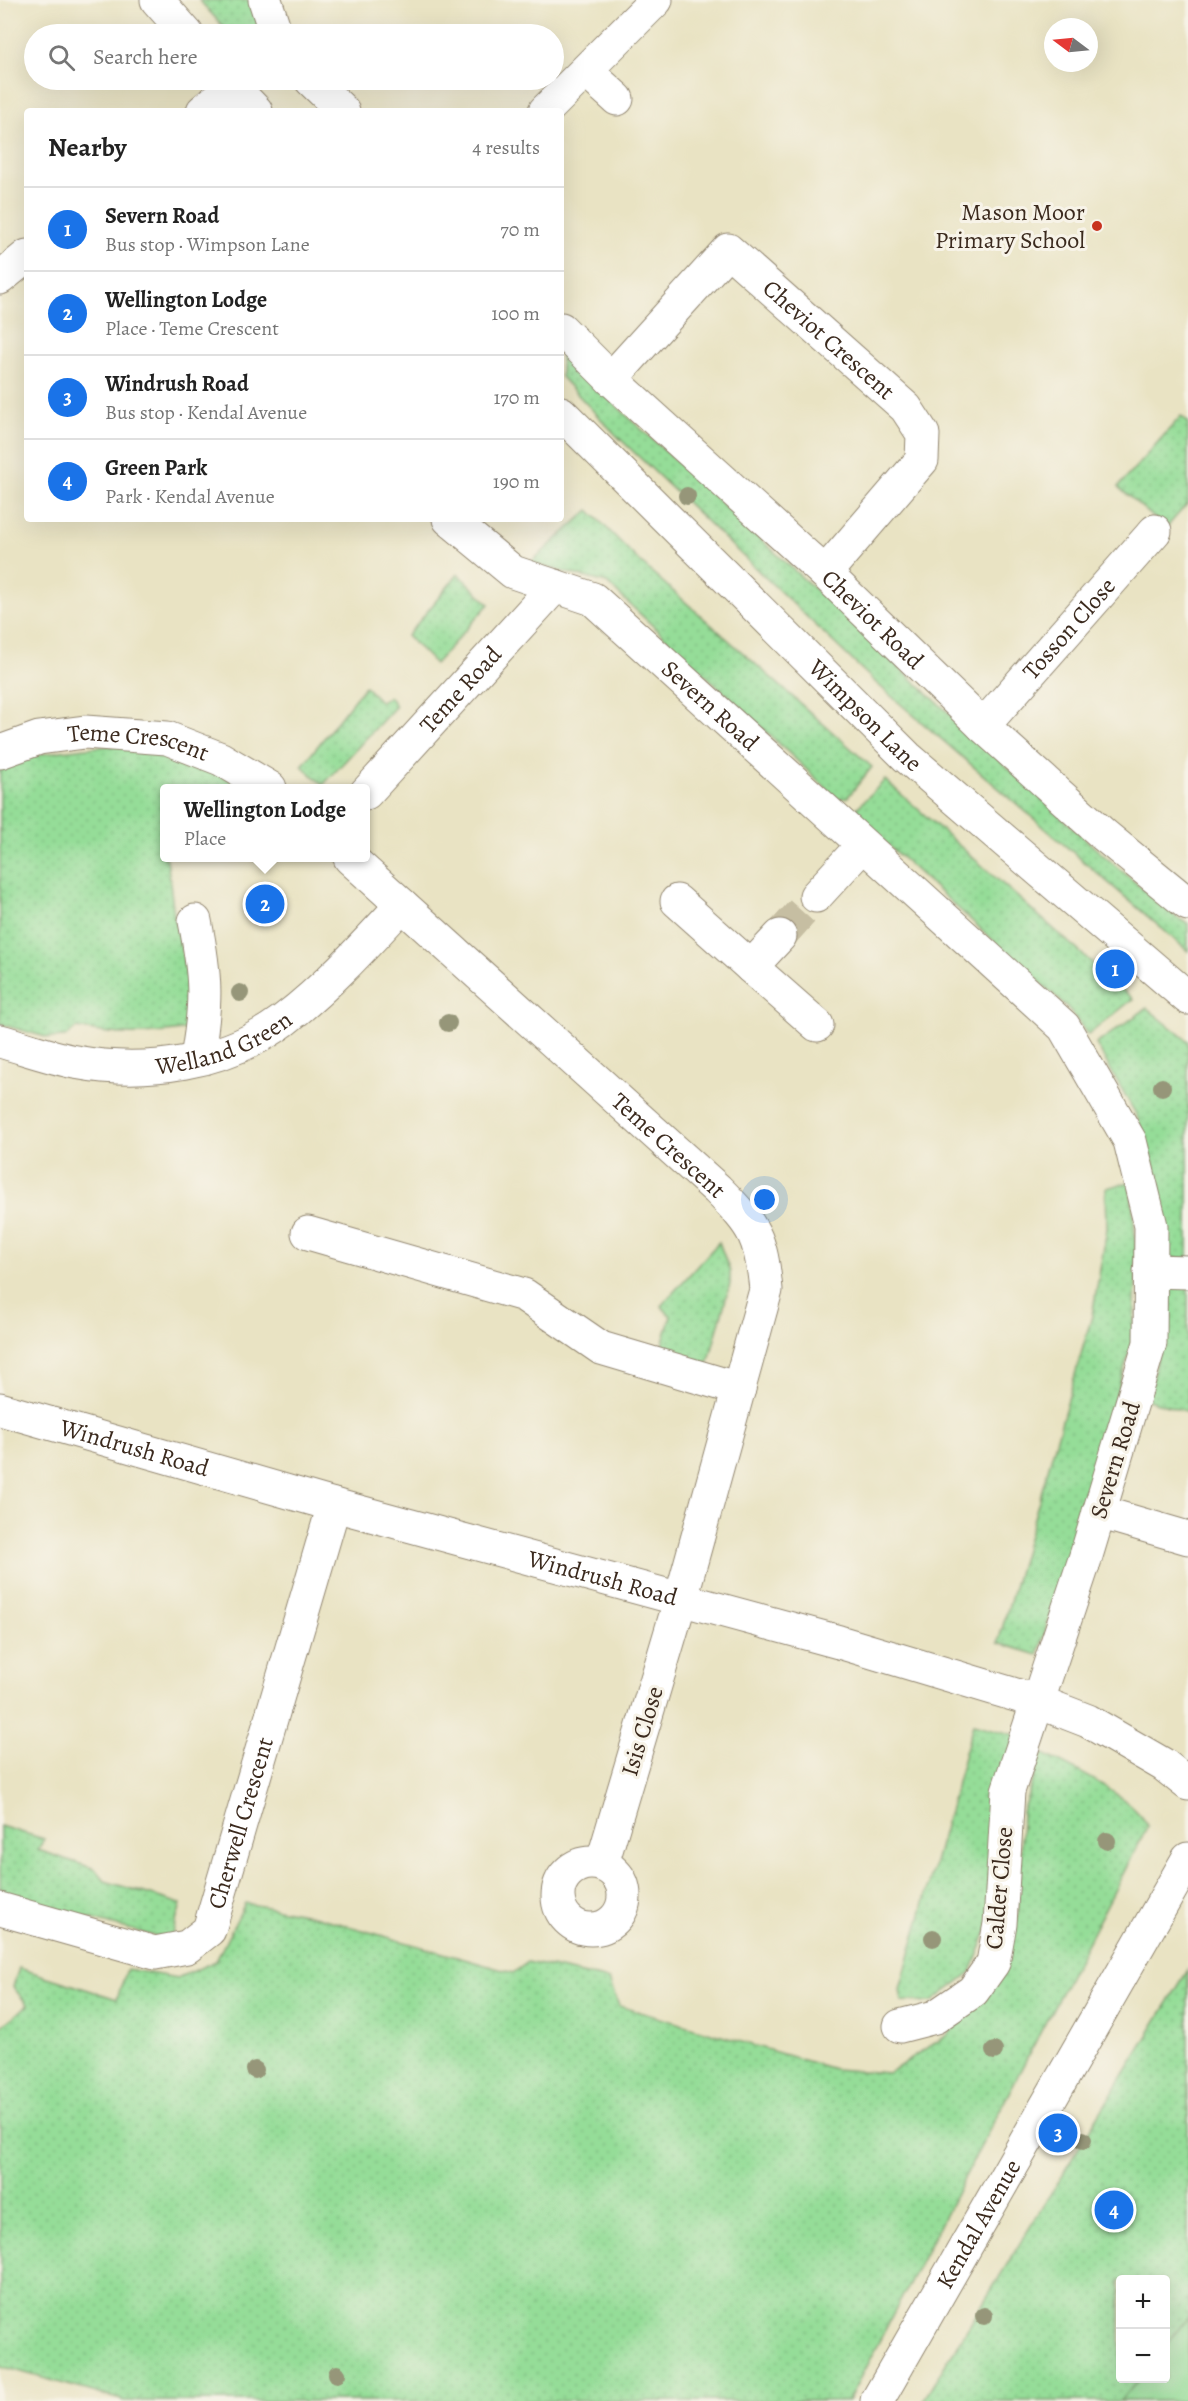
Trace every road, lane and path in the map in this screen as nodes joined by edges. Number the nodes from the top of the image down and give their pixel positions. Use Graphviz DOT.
graph roads {
  1 [pos="157,0"];
  2 [pos="265,0"];
  3 [pos="656,0"];
  4 [pos="178,24"];
  5 [pos="273,24"];
  6 [pos="586,71"];
  7 [pos="222,90"];
  8 [pos="236,90"];
  9 [pos="321,90"];
  10 [pos="617,99"];
  11 [pos="206,108"];
  12 [pos="253,108"];
  13 [pos="340,108"];
  14 [pos="548,108"];
  15 [pos="564,332"];
  16 [pos="611,379"];
  17 [pos="564,416"];
  18 [pos="453,522"];
  19 [pos="1155,531"];
  20 [pos="825,573"];
  21 [pos="555,586"];
  22 [pos="983,726"];
  23 [pos="0,752"];
  24 [pos="262,784"];
  25 [pos="370,789"];
  26 [pos="863,845"];
  27 [pos="354,862"];
  28 [pos="816,896"];
  29 [pos="677,901"];
  30 [pos="1188,904"];
  31 [pos="402,905"];
  32 [pos="195,921"];
  33 [pos="780,936"];
  34 [pos="751,967"];
  35 [pos="1188,998"];
  36 [pos="817,1025"];
  37 [pos="0,1041"];
  38 [pos="197,1058"];
  39 [pos="308,1233"];
  40 [pos="1150,1271"];
  41 [pos="1188,1272"];
  42 [pos="739,1389"];
  43 [pos="0,1409"];
  44 [pos="334,1505"];
  45 [pos="1099,1512"];
  46 [pos="1188,1538"];
  47 [pos="681,1598"];
  48 [pos="1039,1702"];
  49 [pos="1188,1784"];
  50 [pos="1188,1859"];
  51 [pos="602,1864"];
  52 [pos="0,1909"];
  53 [pos="900,2026"];
  54 [pos="877,2401"];
  1 -- 4 [label="street"];
  2 -- 5 [label="street"];
  3 -- 6 [label="street"];
  6 -- 10 [label="street"];
  6 -- 14 [label="street"];
  7 -- 11 [label="street"];
  8 -- 12 [label="street"];
  9 -- 13 [label="street"];
  15 -- 16 [label="street, Cheviot Road"];
  16 -- 20 [label="street, Cheviot Road"];
  16 -- 20 [label="street, Cheviot Crescent"];
  17 -- 35 [label="street, Wimpson Lane"];
  18 -- 21 [label="street, Severn Road"];
  19 -- 22 [label="street, Tosson Close"];
  20 -- 22 [label="street, Cheviot Road"];
  21 -- 25 [label="street, Teme Road"];
  21 -- 26 [label="street, Severn Road"];
  22 -- 30 [label="street, Cheviot Road"];
  23 -- 24 [label="street, Teme Crescent"];
  26 -- 28 [label="street"];
  26 -- 40 [label="street, Severn Road"];
  27 -- 31 [label="street, Teme Crescent"];
  29 -- 34 [label="street"];
  31 -- 38 [label="street, Welland Green"];
  31 -- 42 [label="street, Teme Crescent"];
  32 -- 38 [label="street"];
  33 -- 34 [label="street"];
  34 -- 36 [label="street"];
  37 -- 38 [label="street, Welland Green"];
  39 -- 42 [label="street"];
  40 -- 41 [label="street"];
  40 -- 45 [label="street, Severn Road"];
  42 -- 47 [label="street, Teme Crescent"];
  43 -- 44 [label="street, Windrush Road"];
  44 -- 47 [label="street, Windrush Road"];
  44 -- 52 [label="street, Cherwell Crescent"];
  45 -- 46 [label="street"];
  45 -- 48 [label="street, Severn Road"];
  47 -- 48 [label="street, Windrush Road"];
  47 -- 51 [label="street, Isis Close"];
  48 -- 49 [label="street, Windrush Road"];
  48 -- 53 [label="street, Calder Close"];
  50 -- 54 [label="street, Kendal Avenue"];
}
